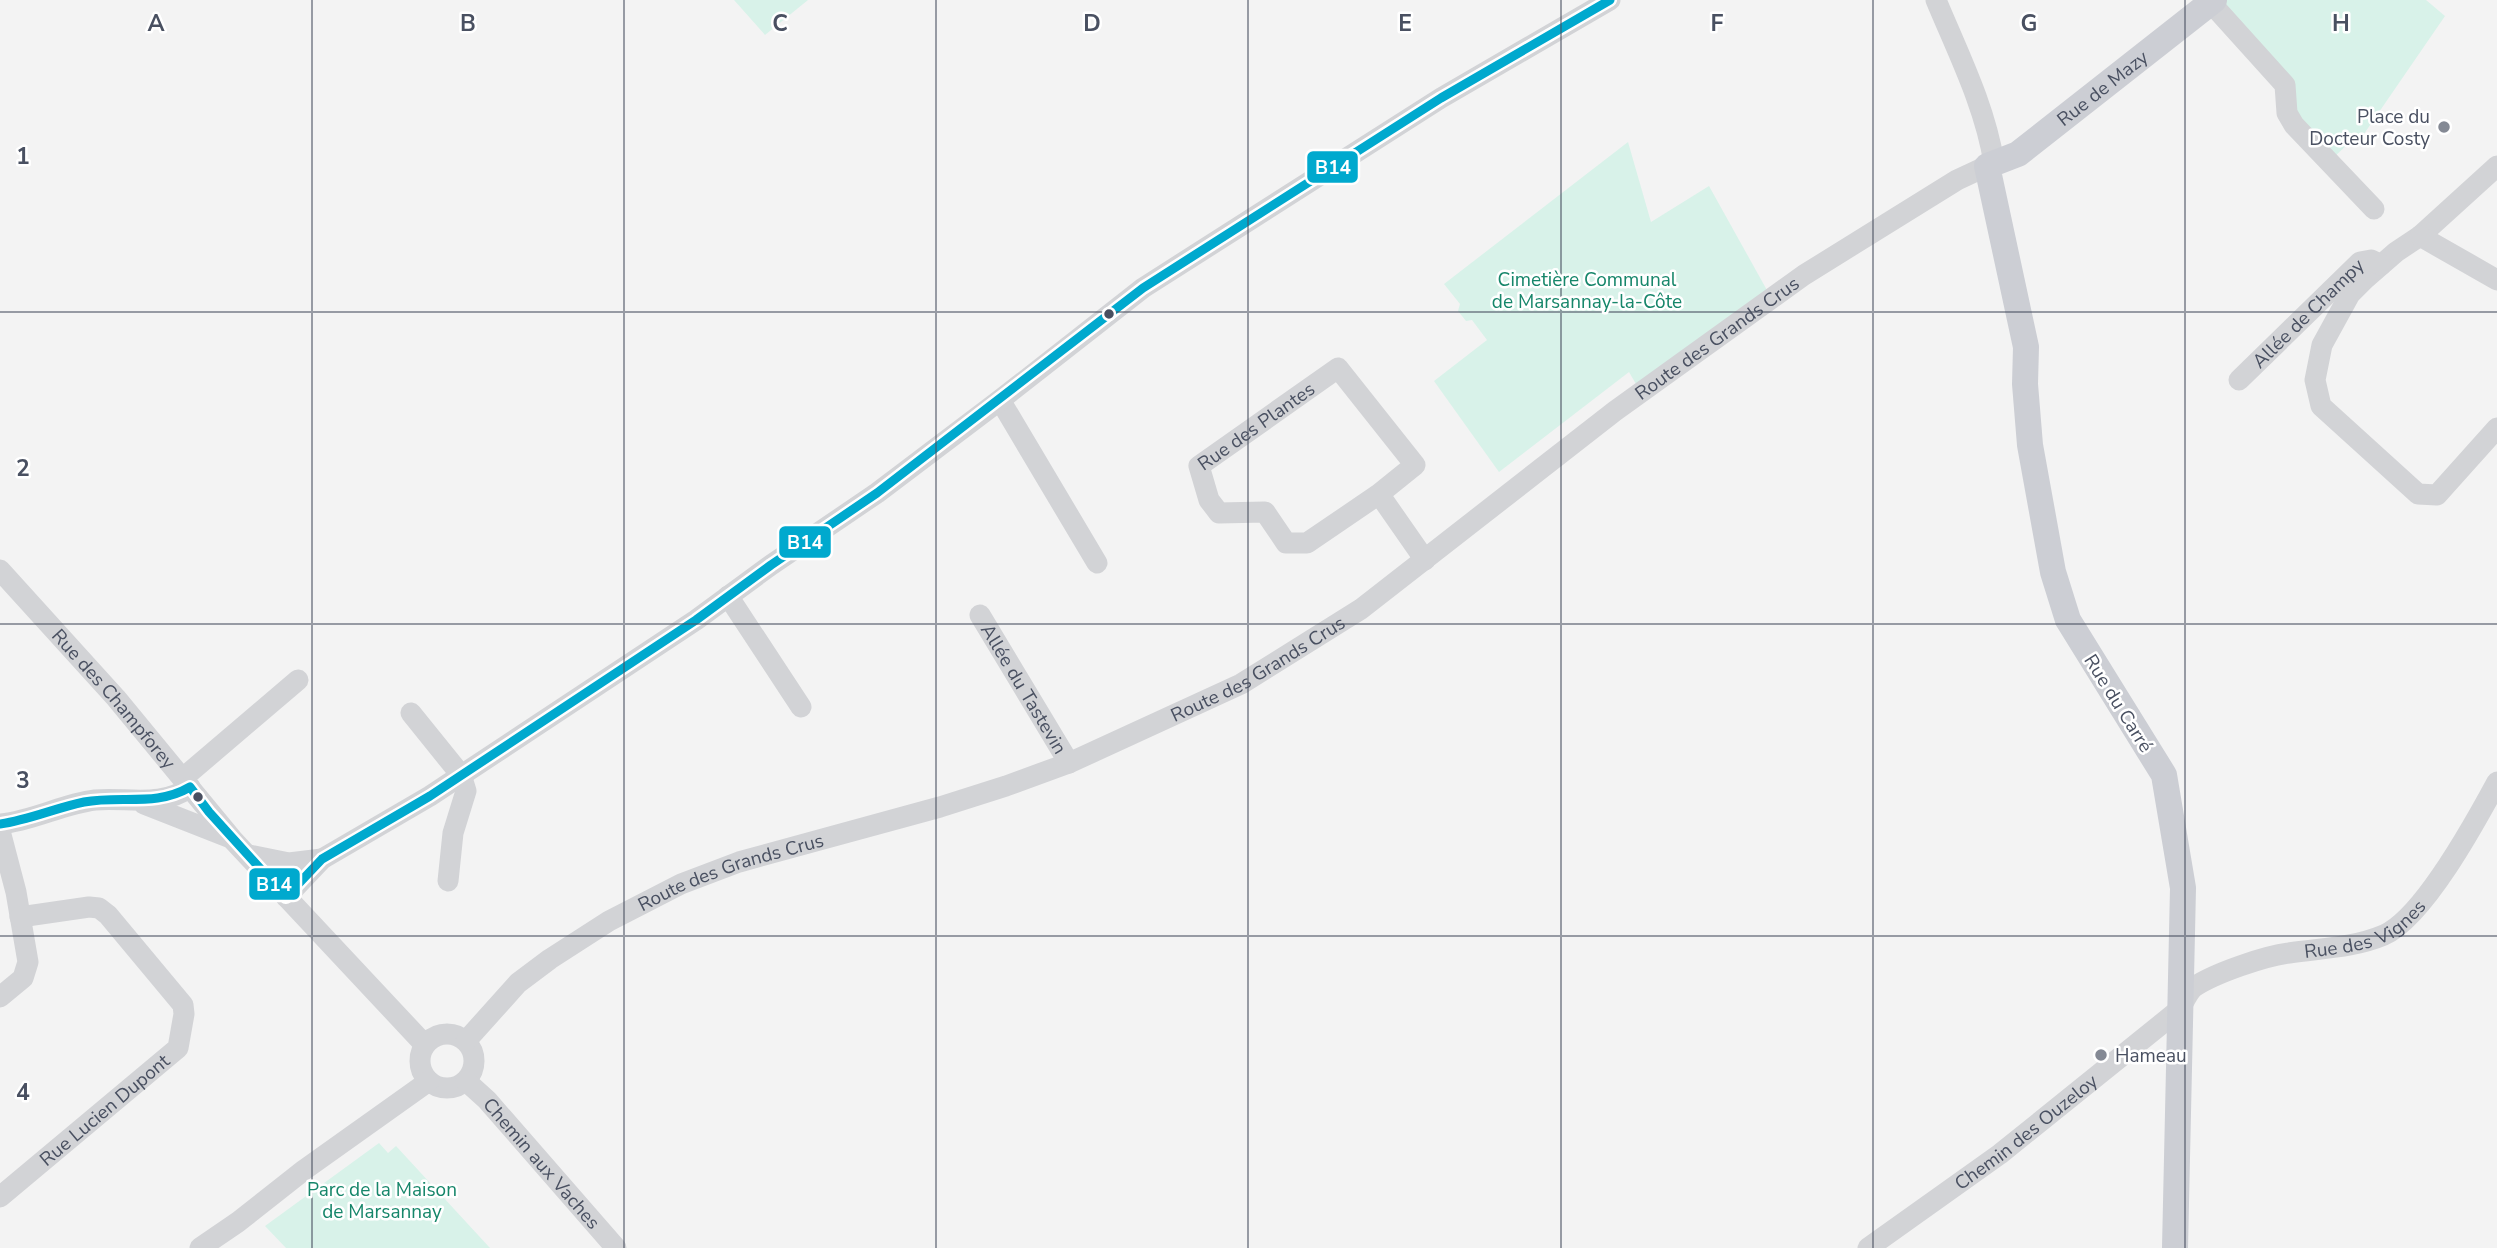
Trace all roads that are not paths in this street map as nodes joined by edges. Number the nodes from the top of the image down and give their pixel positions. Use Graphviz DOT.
graph roads {
  1 [pos="1610,0"];
  2 [pos="1936,0"];
  3 [pos="2212,1"];
  4 [pos="1991,165"];
  5 [pos="2497,166"];
  6 [pos="2374,209"];
  7 [pos="2420,236"];
  8 [pos="2381,265"];
  9 [pos="2497,280"];
  10 [pos="2239,380"];
  11 [pos="1000,400"];
  12 [pos="2497,428"];
  13 [pos="1379,494"];
  14 [pos="1425,560"];
  15 [pos="1097,563"];
  16 [pos="0,570"];
  17 [pos="728,596"];
  18 [pos="980,615"];
  19 [pos="298,680"];
  20 [pos="801,707"];
  21 [pos="411,713"];
  22 [pos="1069,763"];
  23 [pos="461,775"];
  24 [pos="2497,782"];
  25 [pos="191,789"];
  26 [pos="132,800"];
  27 [pos="190,821"];
  28 [pos="0,824"];
  29 [pos="0,831"];
  30 [pos="241,847"];
  31 [pos="322,859"];
  32 [pos="289,863"];
  33 [pos="448,881"];
  34 [pos="280,891"];
  35 [pos="20,917"];
  36 [pos="0,997"];
  37 [pos="2180,1009"];
  38 [pos="466,1041"];
  39 [pos="425,1045"];
  40 [pos="429,1081"];
  41 [pos="466,1081"];
  42 [pos="0,1198"];
  43 [pos="200,1248"];
  44 [pos="616,1248"];
  45 [pos="1867,1248"];
  46 [pos="2175,1248"];
  1 -- 11 [label="street"];
  2 -- 4 [label="street"];
  3 -- 4 [label="main road, Rue de Mazy"];
  3 -- 6 [label="street"];
  4 -- 14 [label="street, Route des Grands Crus"];
  4 -- 37 [label="main road, Rue du Carré"];
  5 -- 7 [label="street"];
  7 -- 8 [label="street"];
  7 -- 9 [label="street"];
  8 -- 10 [label="street, Allée de Champy"];
  8 -- 12 [label="street"];
  11 -- 15 [label="street"];
  11 -- 17 [label="street"];
  13 -- 13 [label="street, Rue des Plantes"];
  13 -- 14 [label="street"];
  14 -- 22 [label="street, Route des Grands Crus"];
  16 -- 25 [label="street, Rue des Champforey"];
  17 -- 20 [label="street"];
  17 -- 23 [label="street"];
  18 -- 22 [label="street, Allée du Tastevin"];
  19 -- 25 [label="street"];
  21 -- 23 [label="street"];
  22 -- 38 [label="street, Route des Grands Crus"];
  23 -- 31 [label="street"];
  23 -- 33 [label="street"];
  24 -- 37 [label="street, Rue des Vignes"];
  25 -- 26 [label="street"];
  25 -- 27 [label="street"];
  25 -- 30 [label="street, Rue des Champforey"];
  26 -- 27 [label="street"];
  26 -- 28 [label="street"];
  27 -- 30 [label="street"];
  29 -- 35 [label="street"];
  30 -- 32 [label="street"];
  30 -- 34 [label="street, Rue des Champforey"];
  31 -- 32 [label="street"];
  31 -- 34 [label="street"];
  32 -- 34 [label="street"];
  34 -- 39 [label="street, Rue des Champforey"];
  35 -- 36 [label="street"];
  35 -- 42 [label="street, Rue Lucien Dupont"];
  37 -- 45 [label="street, Chemin des Ouzeloy"];
  37 -- 46 [label="main road, Rue du Carré"];
  38 -- 39 [label="street"];
  38 -- 41 [label="street"];
  39 -- 40 [label="street"];
  40 -- 41 [label="street"];
  40 -- 43 [label="street"];
  41 -- 44 [label="street, Chemin aux Vaches"];
}
